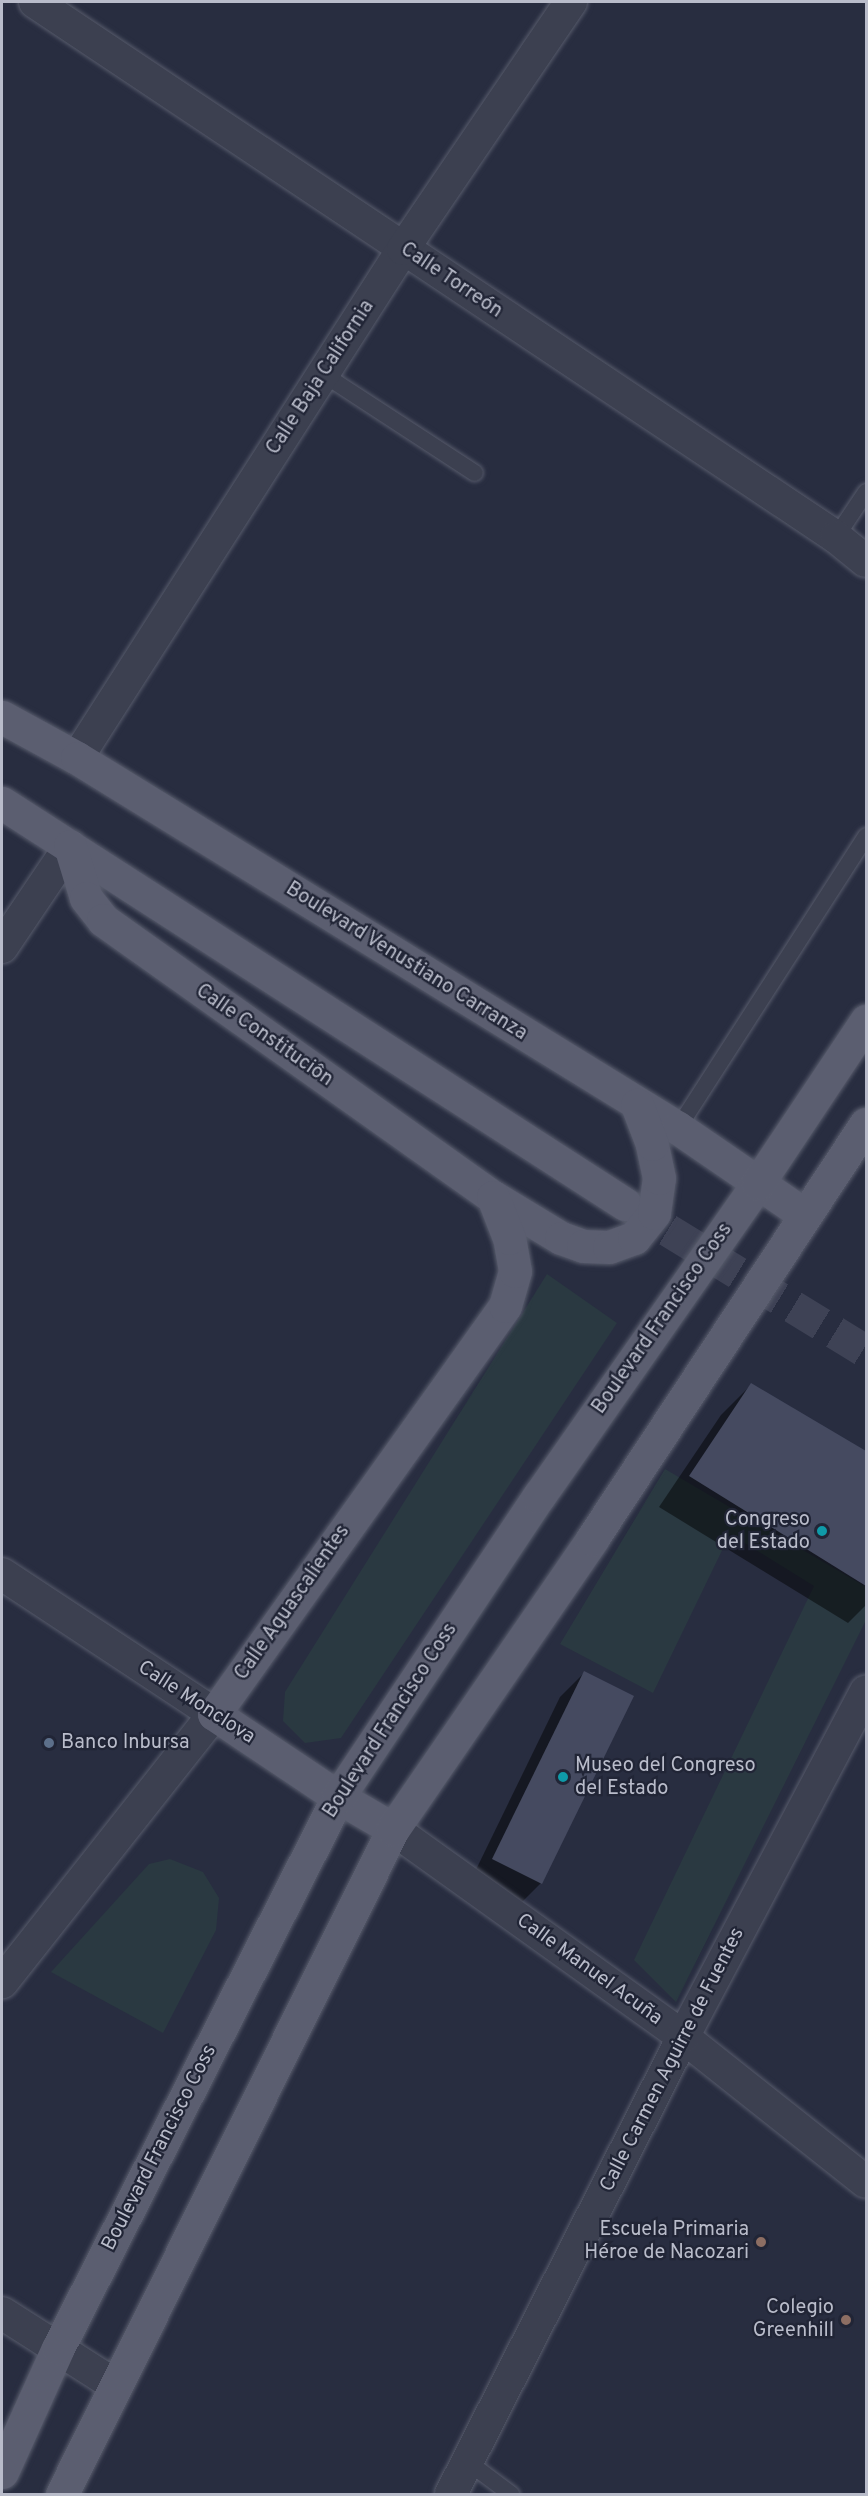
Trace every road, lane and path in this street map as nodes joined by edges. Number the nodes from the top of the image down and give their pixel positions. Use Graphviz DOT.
graph roads {
  1 [pos="35,2"];
  2 [pos="571,2"];
  3 [pos="403,249"];
  4 [pos="323,374"];
  5 [pos="475,473"];
  6 [pos="867,492"];
  7 [pos="836,537"];
  8 [pos="867,561"];
  9 [pos="2,717"];
  10 [pos="77,758"];
  11 [pos="2,802"];
  12 [pos="867,836"];
  13 [pos="70,846"];
  14 [pos="2,947"];
  15 [pos="867,1021"];
  16 [pos="637,1105"];
  17 [pos="867,1124"];
  18 [pos="678,1128"];
  19 [pos="758,1183"];
  20 [pos="493,1197"];
  21 [pos="625,1203"];
  22 [pos="805,1215"];
  23 [pos="2,1574"];
  24 [pos="867,1692"];
  25 [pos="214,1714"];
  26 [pos="338,1797"];
  27 [pos="393,1829"];
  28 [pos="2,1982"];
  29 [pos="683,2037"];
  30 [pos="867,2182"];
  31 [pos="2,2313"];
  32 [pos="58,2348"];
  33 [pos="114,2385"];
  34 [pos="468,2462"];
  35 [pos="2,2472"];
  36 [pos="62,2494"];
  37 [pos="451,2494"];
  38 [pos="511,2494"];
  1 -- 3 [label="street, Calle Torreón"];
  2 -- 3 [label="street, Calle Baja California"];
  3 -- 4 [label="street, Calle Baja California"];
  3 -- 7 [label="street, Calle Torreón"];
  4 -- 5 [label="lane"];
  4 -- 10 [label="street, Calle Baja California"];
  6 -- 7 [label="lane"];
  7 -- 8 [label="street, Calle Torreón"];
  9 -- 10 [label="main road, Boulevard Venustiano Carranza"];
  10 -- 16 [label="main road, Boulevard Venustiano Carranza"];
  11 -- 13 [label="main road"];
  12 -- 18 [label="lane"];
  13 -- 14 [label="street"];
  13 -- 20 [label="main road, Calle Constituciôn"];
  13 -- 21 [label="main road"];
  15 -- 19 [label="main road, Boulevard Francisco Coss"];
  16 -- 18 [label="main road, Boulevard Venustiano Carranza"];
  16 -- 20 [label="main road, Calle Constituciôn"];
  17 -- 22 [label="main road"];
  18 -- 19 [label="main road, Boulevard Venustiano Carranza"];
  19 -- 22 [label="main road, Boulevard Venustiano Carranza"];
  19 -- 26 [label="main road, Boulevard Francisco Coss"];
  20 -- 25 [label="main road, Calle Aguascalientes"];
  22 -- 27 [label="main road"];
  23 -- 25 [label="street, Calle Monclova"];
  24 -- 29 [label="street, Calle Carmen Aguirre de Fuentes"];
  25 -- 26 [label="main road, Calle Monclova"];
  25 -- 28 [label="street, Calle Aguascalientes"];
  26 -- 27 [label="main road, Calle Monclova"];
  26 -- 32 [label="main road, Boulevard Francisco Coss"];
  27 -- 29 [label="street, Calle Manuel Acuña"];
  27 -- 33 [label="main road"];
  29 -- 30 [label="street, Calle Manuel Acuña"];
  29 -- 34 [label="street, Calle Carmen Aguirre de Fuentes"];
  31 -- 32 [label="street"];
  32 -- 33 [label="street"];
  32 -- 35 [label="main road, Boulevard Francisco Coss"];
  33 -- 36 [label="main road"];
  34 -- 37 [label="street, Calle Carmen Aguirre de Fuentes"];
  34 -- 38 [label="lane"];
}
